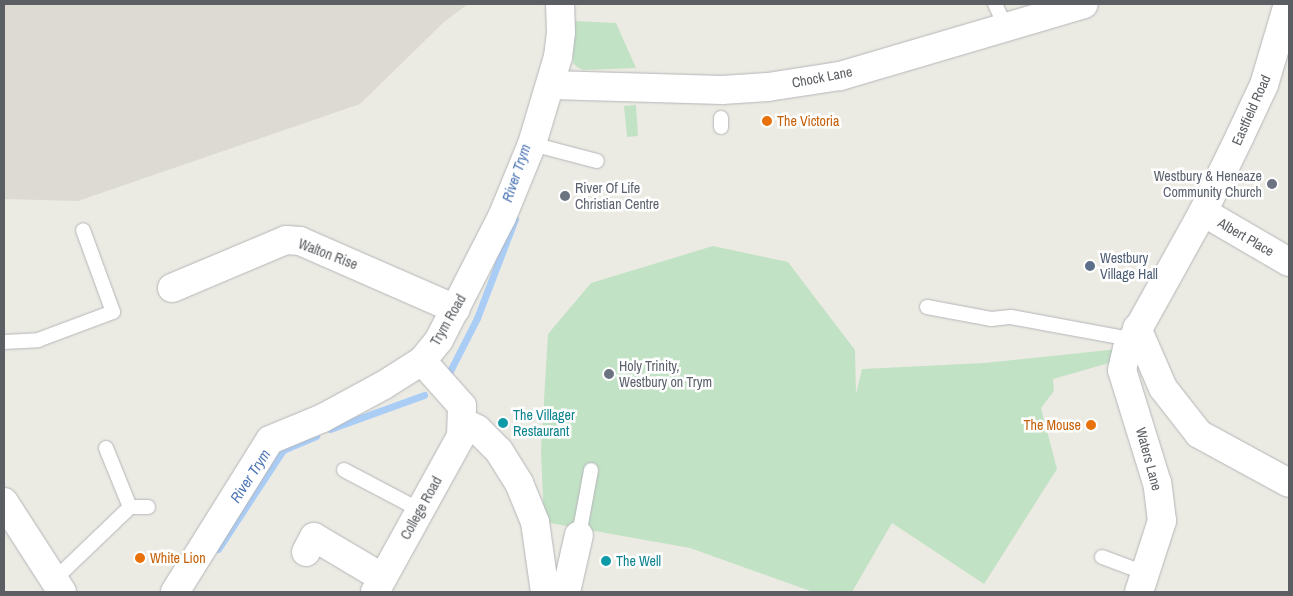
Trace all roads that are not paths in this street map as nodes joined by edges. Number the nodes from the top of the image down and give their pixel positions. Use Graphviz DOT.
graph roads {
  1 [pos="560,4"];
  2 [pos="1084,4"];
  3 [pos="1288,4"];
  4 [pos="1000,14"];
  5 [pos="551,85"];
  6 [pos="532,144"];
  7 [pos="597,161"];
  8 [pos="1204,212"];
  9 [pos="83,230"];
  10 [pos="1289,262"];
  11 [pos="172,288"];
  12 [pos="927,307"];
  13 [pos="456,309"];
  14 [pos="1134,333"];
  15 [pos="4,342"];
  16 [pos="422,361"];
  17 [pos="463,422"];
  18 [pos="106,448"];
  19 [pos="344,470"];
  20 [pos="592,470"];
  21 [pos="1289,483"];
  22 [pos="4,502"];
  23 [pos="130,507"];
  24 [pos="148,507"];
  25 [pos="420,510"];
  26 [pos="579,535"];
  27 [pos="306,552"];
  28 [pos="1102,557"];
  29 [pos="1142,583"];
  30 [pos="379,585"];
  31 [pos="58,586"];
  32 [pos="175,592"];
  33 [pos="545,592"];
  34 [pos="566,592"];
  1 -- 5 [label="street, Trym Road"];
  2 -- 4 [label="street, Chock Lane"];
  3 -- 8 [label="street, Eastfield Road"];
  4 -- 5 [label="street, Chock Lane"];
  5 -- 6 [label="street, Trym Road"];
  6 -- 7 [label="lane"];
  6 -- 13 [label="street, Trym Road"];
  8 -- 10 [label="street, Albert Place"];
  8 -- 14 [label="street, Eastfield Road"];
  9 -- 15 [label="lane"];
  11 -- 13 [label="street, Walton Rise"];
  12 -- 14 [label="lane"];
  13 -- 16 [label="street, Trym Road"];
  14 -- 21 [label="street"];
  14 -- 29 [label="street, Waters Lane"];
  16 -- 17 [label="street"];
  16 -- 32 [label="street, Trym Road"];
  17 -- 25 [label="street, College Road"];
  17 -- 33 [label="street"];
  18 -- 23 [label="lane"];
  19 -- 25 [label="lane"];
  20 -- 26 [label="lane"];
  22 -- 31 [label="street"];
  23 -- 24 [label="lane"];
  23 -- 31 [label="lane"];
  25 -- 30 [label="street, College Road"];
  26 -- 34 [label="street"];
  27 -- 30 [label="street"];
  28 -- 29 [label="lane"];
}
